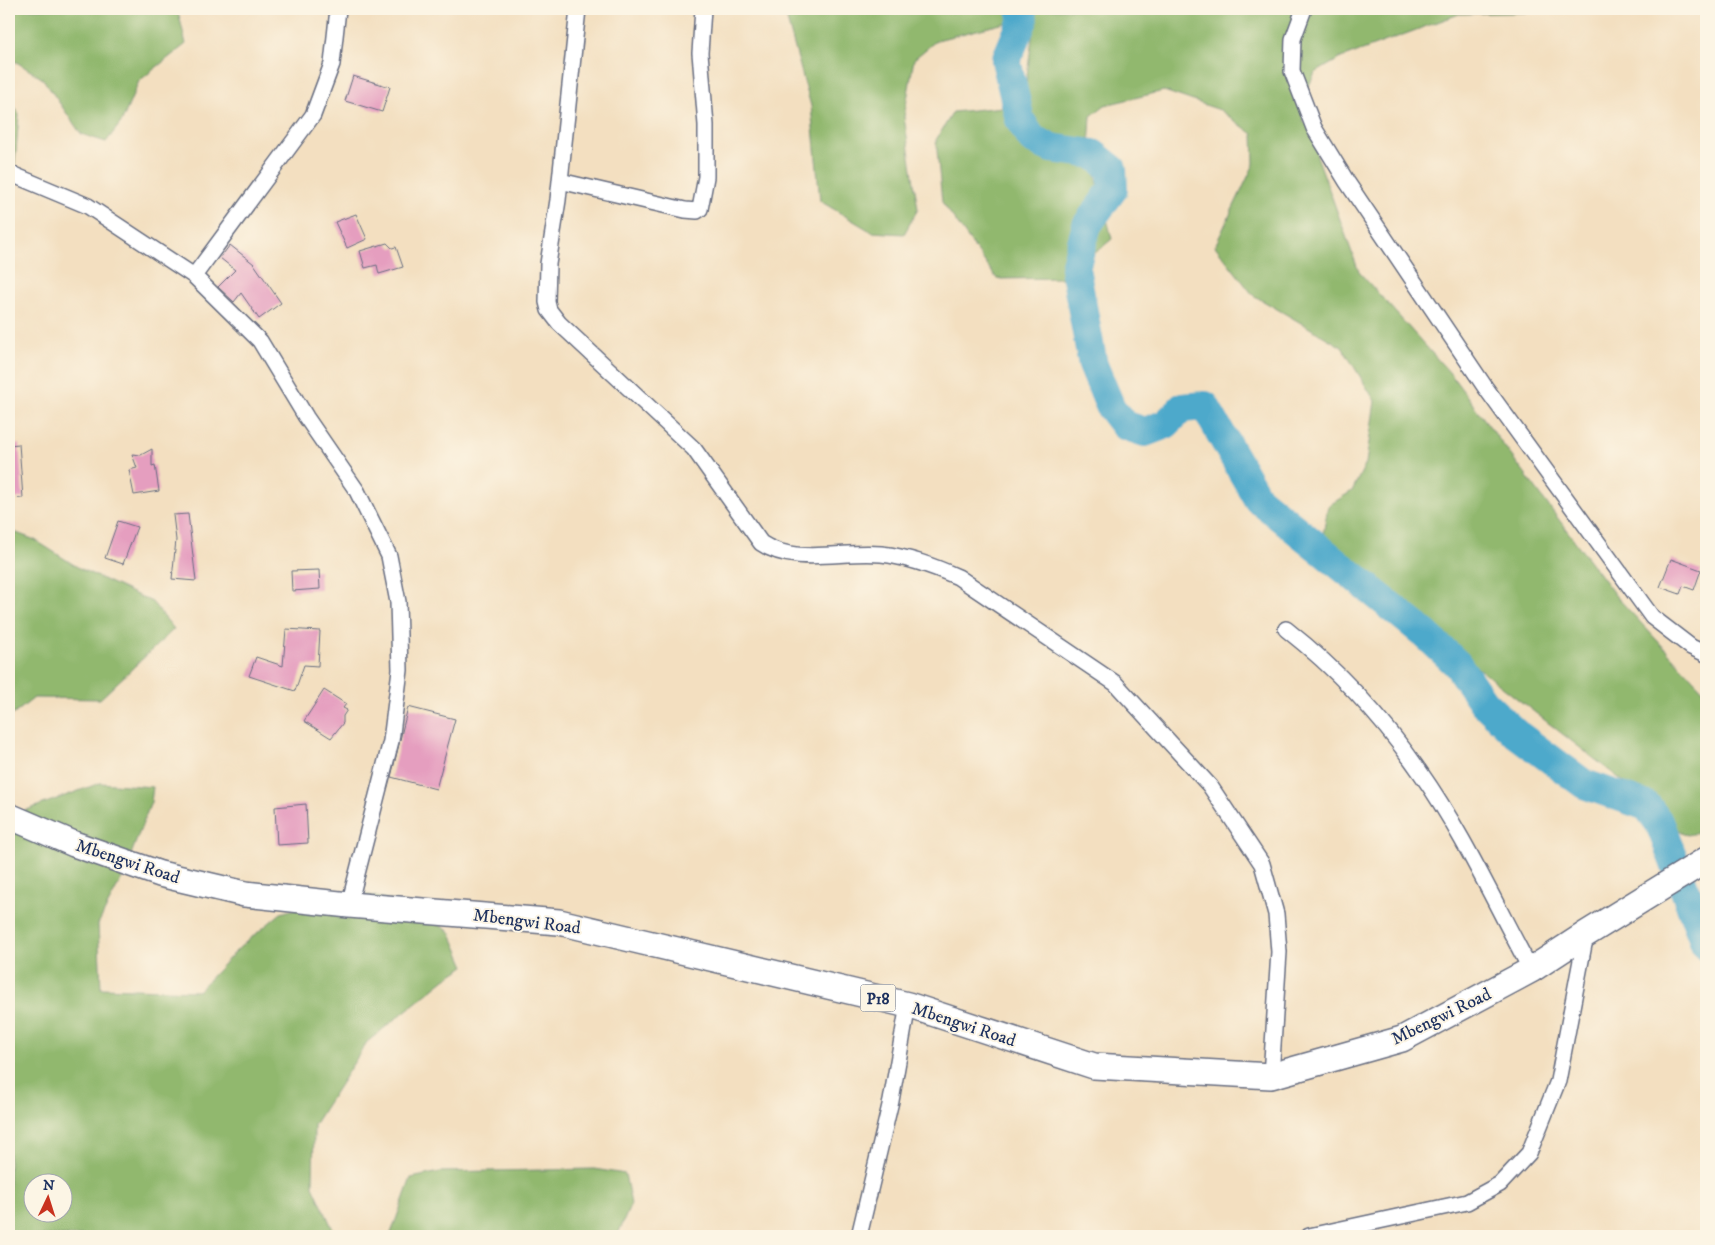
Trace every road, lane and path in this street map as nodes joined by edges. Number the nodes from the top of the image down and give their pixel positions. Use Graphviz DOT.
graph roads {
  1 [pos="338,9"];
  2 [pos="578,9"];
  3 [pos="703,9"];
  4 [pos="1304,9"];
  5 [pos="9,173"];
  6 [pos="560,181"];
  7 [pos="194,276"];
  8 [pos="1286,629"];
  9 [pos="1706,654"];
  10 [pos="9,816"];
  11 [pos="1706,860"];
  12 [pos="349,905"];
  13 [pos="1586,934"];
  14 [pos="1531,970"];
  15 [pos="908,1005"];
  16 [pos="1271,1076"];
  17 [pos="859,1236"];
  18 [pos="1309,1236"];
  1 -- 7 [label="street"];
  2 -- 6 [label="street"];
  3 -- 6 [label="street"];
  4 -- 9 [label="street"];
  5 -- 7 [label="street"];
  6 -- 16 [label="street"];
  7 -- 12 [label="street"];
  8 -- 14 [label="street"];
  10 -- 12 [label="main road, Mbengwi Road / P18"];
  11 -- 13 [label="main road, Mbengwi Road / P18"];
  12 -- 15 [label="main road, Mbengwi Road / P18"];
  13 -- 14 [label="main road, Mbengwi Road / P18"];
  13 -- 18 [label="street"];
  14 -- 16 [label="main road, Mbengwi Road / P18"];
  15 -- 16 [label="main road, Mbengwi Road / P18"];
  15 -- 17 [label="street"];
}
